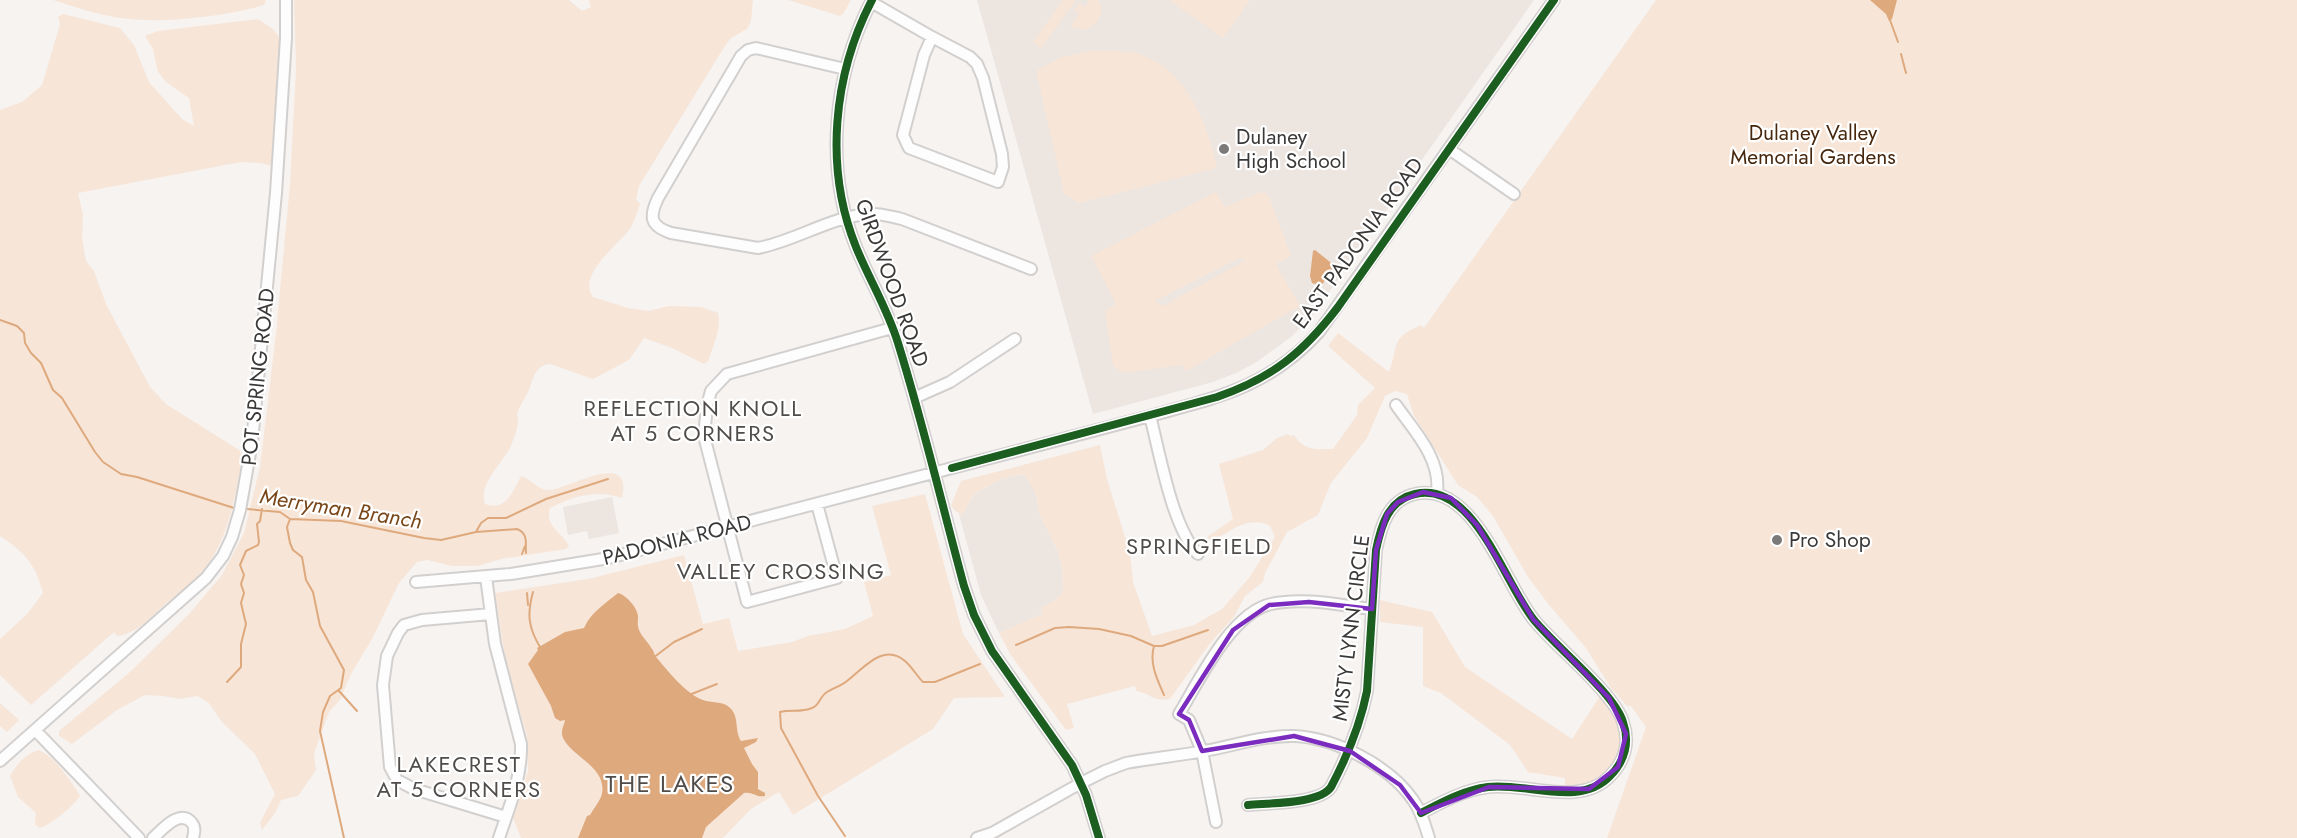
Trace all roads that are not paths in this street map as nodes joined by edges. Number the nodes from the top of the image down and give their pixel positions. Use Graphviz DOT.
graph roads {
  1 [pos="286,0"];
  2 [pos="1554,0"];
  3 [pos="871,1"];
  4 [pos="932,37"];
  5 [pos="845,69"];
  6 [pos="1449,149"];
  7 [pos="1514,194"];
  8 [pos="846,218"];
  9 [pos="1031,269"];
  10 [pos="892,328"];
  11 [pos="1015,339"];
  12 [pos="914,398"];
  13 [pos="1396,405"];
  14 [pos="1150,416"];
  15 [pos="933,473"];
  16 [pos="1437,492"];
  17 [pos="817,504"];
  18 [pos="727,528"];
  19 [pos="1198,554"];
  20 [pos="486,577"];
  21 [pos="416,582"];
  22 [pos="1372,609"];
  23 [pos="491,614"];
  24 [pos="36,731"];
  25 [pos="1350,751"];
  26 [pos="1202,752"];
  27 [pos="0,761"];
  28 [pos="1081,783"];
  29 [pos="1248,805"];
  30 [pos="1420,813"];
  31 [pos="506,817"];
  32 [pos="1216,822"];
  33 [pos="139,838"];
  34 [pos="153,838"];
  35 [pos="193,838"];
  36 [pos="499,838"];
  37 [pos="977,838"];
  38 [pos="1099,838"];
  39 [pos="1429,838"];
  1 -- 24 [label="street, POT SPRING ROAD"];
  2 -- 6 [label="street, EAST PADONIA ROAD"];
  3 -- 4 [label="street"];
  3 -- 5 [label="street, GIRDWOOD ROAD"];
  4 -- 4 [label="street"];
  5 -- 8 [label="street, GIRDWOOD ROAD"];
  5 -- 8 [label="street"];
  6 -- 7 [label="street"];
  6 -- 14 [label="street, EAST PADONIA ROAD"];
  8 -- 9 [label="street"];
  8 -- 10 [label="street, GIRDWOOD ROAD"];
  10 -- 12 [label="street, GIRDWOOD ROAD"];
  10 -- 18 [label="street"];
  11 -- 12 [label="street"];
  12 -- 15 [label="street, GIRDWOOD ROAD"];
  13 -- 16 [label="street"];
  14 -- 15 [label="street, EAST PADONIA ROAD"];
  14 -- 19 [label="street"];
  15 -- 17 [label="street, PADONIA ROAD"];
  15 -- 28 [label="street, GIRDWOOD ROAD"];
  16 -- 22 [label="street, MISTY LYNN CIRCLE"];
  16 -- 30 [label="street"];
  17 -- 18 [label="street, PADONIA ROAD"];
  17 -- 18 [label="street"];
  18 -- 20 [label="street, PADONIA ROAD"];
  20 -- 21 [label="street, PADONIA ROAD"];
  20 -- 23 [label="street"];
  22 -- 25 [label="street, MISTY LYNN CIRCLE"];
  22 -- 26 [label="street"];
  23 -- 31 [label="street"];
  23 -- 31 [label="street"];
  24 -- 27 [label="street, POT SPRING ROAD"];
  24 -- 33 [label="street"];
  25 -- 26 [label="street"];
  25 -- 29 [label="street, MISTY LYNN CIRCLE"];
  25 -- 30 [label="street"];
  26 -- 28 [label="street"];
  26 -- 32 [label="street"];
  28 -- 37 [label="street"];
  28 -- 38 [label="street, GIRDWOOD ROAD"];
  30 -- 39 [label="street"];
  31 -- 36 [label="street"];
  34 -- 35 [label="street"];
}
